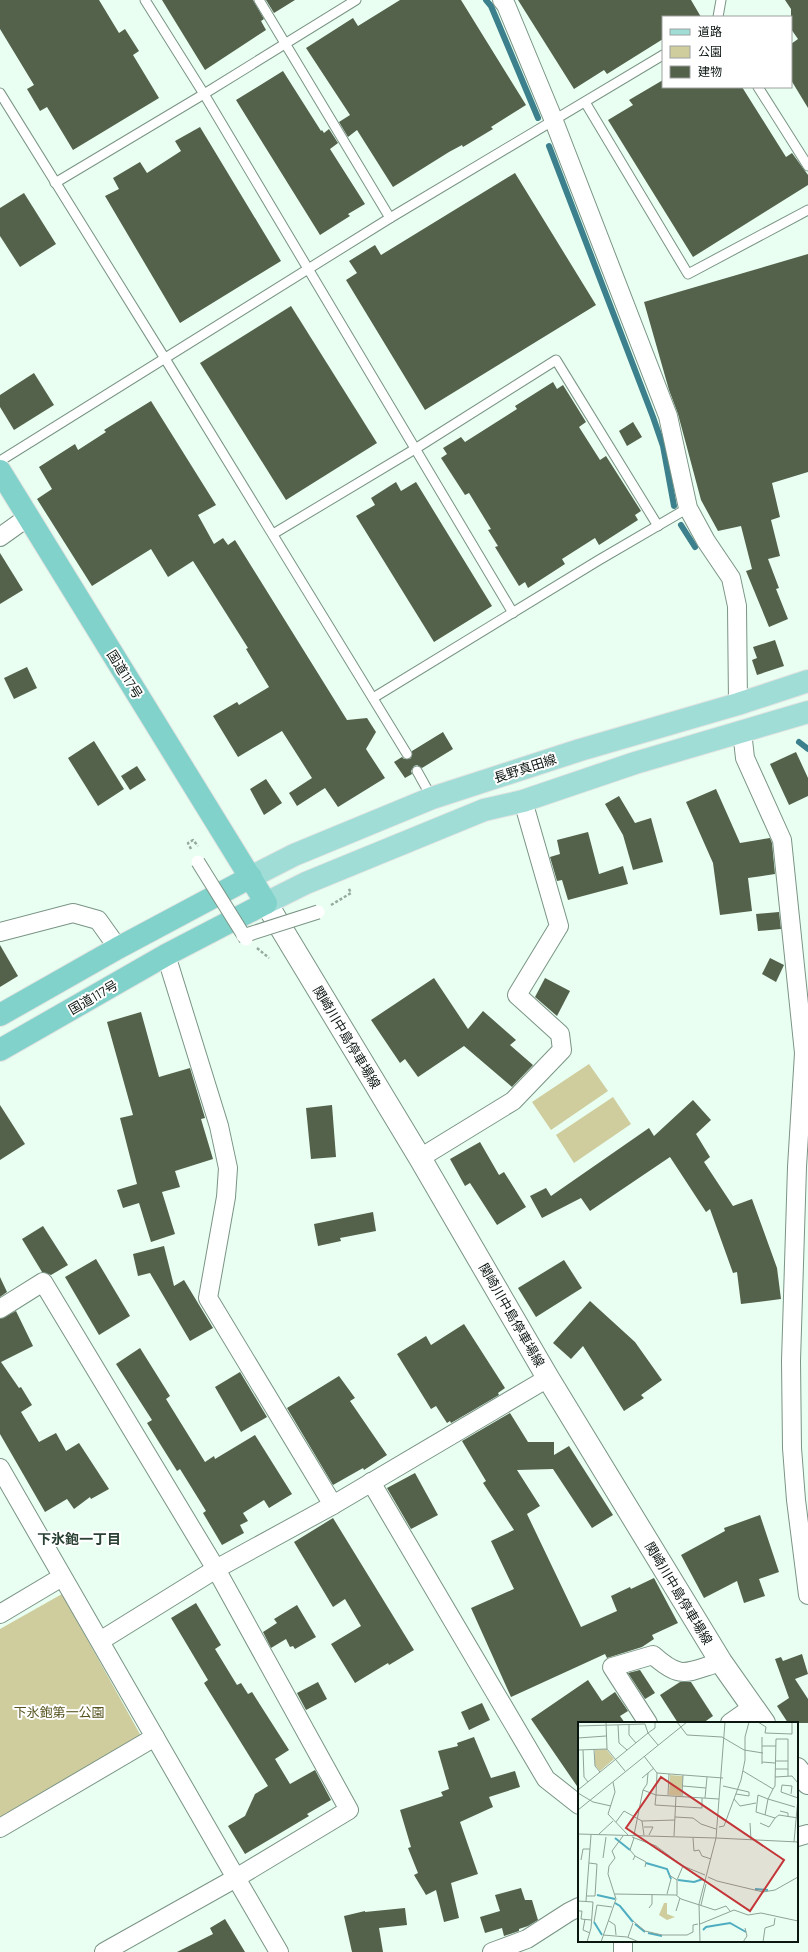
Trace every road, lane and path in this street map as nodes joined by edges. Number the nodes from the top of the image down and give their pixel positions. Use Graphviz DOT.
graph roads {
  1 [pos="145,0"];
  2 [pos="259,0"];
  3 [pos="356,0"];
  4 [pos="502,0"];
  5 [pos="721,0"];
  6 [pos="718,16"];
  7 [pos="286,44"];
  8 [pos="662,56"];
  9 [pos="759,88"];
  10 [pos="0,93"];
  11 [pos="204,94"];
  12 [pos="585,102"];
  13 [pos="554,121"];
  14 [pos="808,166"];
  15 [pos="55,183"];
  16 [pos="808,210"];
  17 [pos="390,218"];
  18 [pos="307,270"];
  19 [pos="164,357"];
  20 [pos="415,449"];
  21 [pos="0,461"];
  22 [pos="0,472"];
  23 [pos="688,508"];
  24 [pos="28,517"];
  25 [pos="658,526"];
  26 [pos="273,534"];
  27 [pos="0,537"];
  28 [pos="513,613"];
  29 [pos="808,681"];
  30 [pos="373,698"];
  31 [pos="738,704"];
  32 [pos="808,712"];
  33 [pos="742,731"];
  34 [pos="407,754"];
  35 [pos="417,771"];
  36 [pos="432,798"];
  37 [pos="523,801"];
  38 [pos="198,862"];
  39 [pos="251,877"];
  40 [pos="351,893"];
  41 [pos="266,903"];
  42 [pos="318,912"];
  43 [pos="0,932"];
  44 [pos="118,948"];
  45 [pos="166,955"];
  46 [pos="0,1015"];
  47 [pos="0,1050"];
  48 [pos="806,1053"];
  49 [pos="420,1158"];
  50 [pos="0,1309"];
  51 [pos="548,1378"];
  52 [pos="0,1468"];
  53 [pos="371,1482"];
  54 [pos="333,1506"];
  55 [pos="216,1569"];
  56 [pos="62,1577"];
  57 [pos="808,1596"];
  58 [pos="0,1614"];
  59 [pos="100,1641"];
  60 [pos="721,1662"];
  61 [pos="759,1715"];
  62 [pos="647,1722"];
  63 [pos="734,1722"];
  64 [pos="155,1737"];
  65 [pos="798,1770"];
  66 [pos="808,1783"];
  67 [pos="578,1804"];
  68 [pos="0,1828"];
  69 [pos="808,1834"];
  70 [pos="798,1837"];
  71 [pos="236,1878"];
  72 [pos="578,1908"];
  73 [pos="104,1952"];
  74 [pos="279,1952"];
  75 [pos="492,1952"];
  1 -- 11 [label="lane"];
  2 -- 7 [label="lane"];
  3 -- 7 [label="lane"];
  4 -- 13 [label="street"];
  5 -- 6 [label="lane"];
  7 -- 11 [label="lane"];
  7 -- 17 [label="lane"];
  8 -- 12 [label="lane"];
  9 -- 14 [label="lane"];
  10 -- 15 [label="lane"];
  11 -- 15 [label="lane"];
  11 -- 18 [label="lane"];
  12 -- 13 [label="lane"];
  12 -- 16 [label="lane"];
  13 -- 17 [label="lane"];
  13 -- 23 [label="street"];
  15 -- 19 [label="lane"];
  17 -- 18 [label="lane"];
  18 -- 19 [label="lane"];
  18 -- 20 [label="lane"];
  19 -- 21 [label="lane"];
  19 -- 26 [label="lane"];
  20 -- 25 [label="lane"];
  20 -- 26 [label="lane"];
  20 -- 28 [label="lane"];
  22 -- 24 [label="highway, 国道117号"];
  23 -- 25 [label="lane"];
  23 -- 31 [label="street"];
  24 -- 27 [label="street"];
  24 -- 39 [label="highway, 国道117号"];
  25 -- 28 [label="lane"];
  26 -- 30 [label="lane"];
  28 -- 30 [label="lane"];
  29 -- 31 [label="main road, 長野真田線"];
  30 -- 34 [label="lane"];
  31 -- 36 [label="main road, 長野真田線"];
  32 -- 33 [label="main road"];
  33 -- 37 [label="main road"];
  33 -- 48 [label="street"];
  35 -- 36 [label="lane"];
  36 -- 39 [label="main road, 長野真田線"];
  37 -- 41 [label="main road"];
  37 -- 49 [label="street"];
  38 -- 42 [label="street, bridge"];
  39 -- 41 [label="highway, 国道117号"];
  39 -- 44 [label="highway"];
  40 -- 42 [label="path"];
  41 -- 45 [label="highway, 国道117号"];
  41 -- 49 [label="main road, 関崎川中島停車場線"];
  43 -- 44 [label="street"];
  44 -- 46 [label="highway"];
  45 -- 47 [label="highway, 国道117号"];
  45 -- 54 [label="street"];
  48 -- 57 [label="street"];
  49 -- 51 [label="main road, 関崎川中島停車場線"];
  50 -- 55 [label="street"];
  51 -- 53 [label="street"];
  51 -- 60 [label="main road, 関崎川中島停車場線"];
  52 -- 56 [label="street"];
  53 -- 54 [label="street"];
  53 -- 67 [label="street"];
  54 -- 55 [label="street"];
  55 -- 59 [label="street"];
  55 -- 71 [label="street"];
  56 -- 58 [label="street"];
  56 -- 59 [label="street"];
  59 -- 64 [label="street"];
  60 -- 61 [label="main road, 関崎川中島停車場線"];
  60 -- 62 [label="street"];
  61 -- 63 [label="street"];
  64 -- 68 [label="street"];
  64 -- 71 [label="street"];
  65 -- 66 [label="main road"];
  69 -- 70 [label="street"];
  71 -- 73 [label="street"];
  71 -- 74 [label="street"];
  72 -- 75 [label="street"];
}
